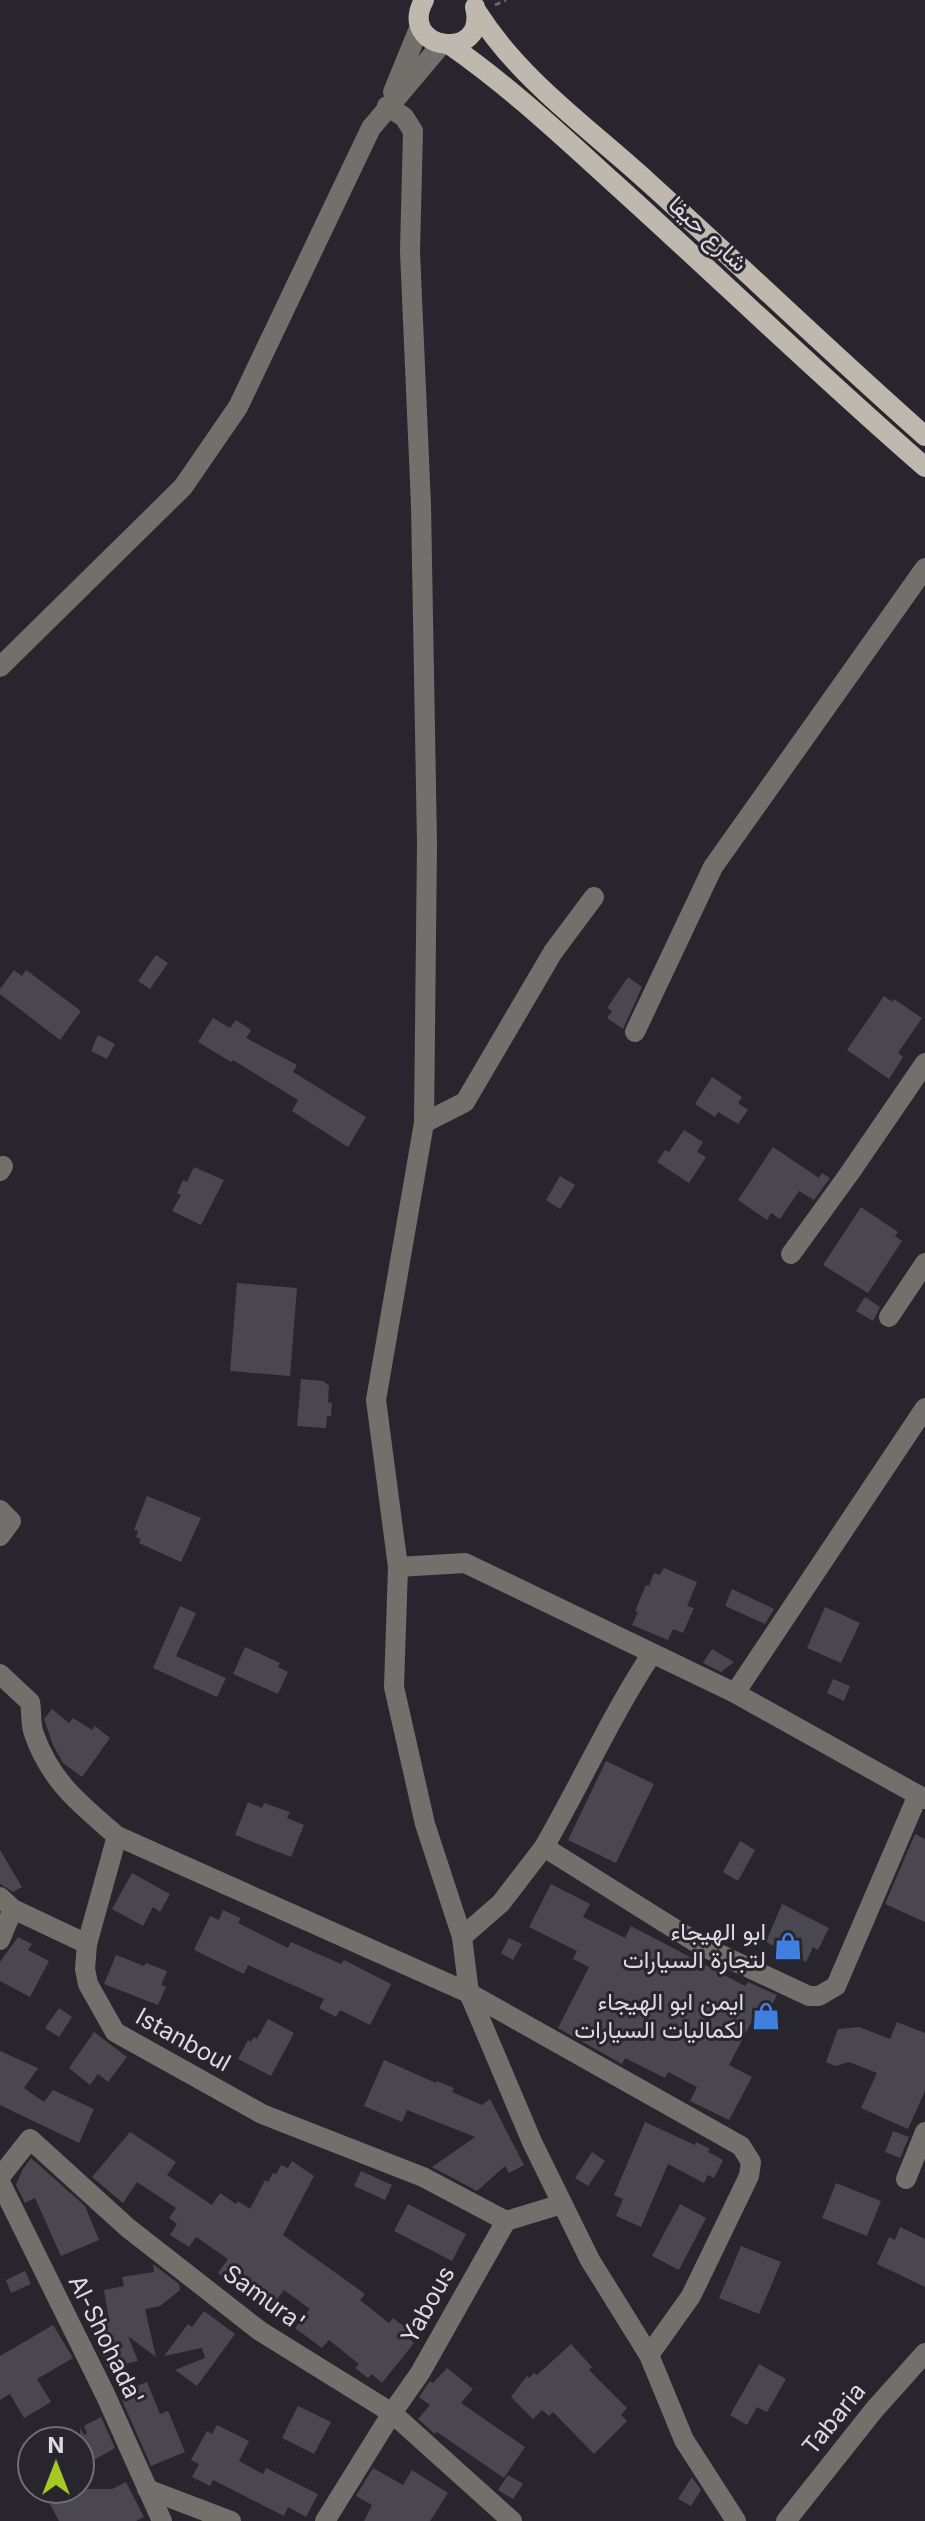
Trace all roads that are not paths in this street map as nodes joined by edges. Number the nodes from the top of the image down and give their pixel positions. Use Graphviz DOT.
graph roads {
  1 [pos="474,6"];
  2 [pos="418,10"];
  3 [pos="446,45"];
  4 [pos="387,106"];
  5 [pos="925,436"];
  6 [pos="925,467"];
  7 [pos="925,568"];
  8 [pos="0,667"];
  9 [pos="594,897"];
  10 [pos="635,1032"];
  11 [pos="925,1063"];
  12 [pos="424,1123"];
  13 [pos="791,1254"];
  14 [pos="925,1263"];
  15 [pos="889,1317"];
  16 [pos="923,1416"];
  17 [pos="0,1510"];
  18 [pos="0,1536"];
  19 [pos="398,1567"];
  20 [pos="651,1655"];
  21 [pos="0,1674"];
  22 [pos="735,1693"];
  23 [pos="921,1797"];
  24 [pos="117,1836"];
  25 [pos="544,1847"];
  26 [pos="6,1903"];
  27 [pos="462,1937"];
  28 [pos="0,1940"];
  29 [pos="87,1944"];
  30 [pos="469,1993"];
  31 [pos="925,2132"];
  32 [pos="906,2179"];
  33 [pos="0,2180"];
  34 [pos="562,2204"];
  35 [pos="506,2221"];
  36 [pos="925,2353"];
  37 [pos="649,2355"];
  38 [pos="392,2413"];
  39 [pos="147,2489"];
  40 [pos="162,2521"];
  41 [pos="231,2521"];
  42 [pos="325,2521"];
  43 [pos="512,2521"];
  44 [pos="736,2521"];
  45 [pos="786,2521"];
  1 -- 3 [label="main road"];
  1 -- 5 [label="main road, شارع حيفا"];
  2 -- 3 [label="main road, شارع حيفا"];
  2 -- 4 [label="street"];
  3 -- 4 [label="street"];
  3 -- 6 [label="main road, شارع حيفا"];
  4 -- 8 [label="street"];
  4 -- 12 [label="street"];
  7 -- 10 [label="street"];
  9 -- 12 [label="street"];
  11 -- 13 [label="street"];
  12 -- 19 [label="street"];
  14 -- 15 [label="street"];
  16 -- 22 [label="street"];
  17 -- 18 [label="street"];
  19 -- 20 [label="street"];
  19 -- 27 [label="street"];
  20 -- 22 [label="street"];
  20 -- 25 [label="street"];
  21 -- 24 [label="street"];
  22 -- 23 [label="street"];
  23 -- 25 [label="street"];
  24 -- 29 [label="street, Istanboul"];
  24 -- 30 [label="street"];
  25 -- 27 [label="street"];
  26 -- 28 [label="street"];
  26 -- 29 [label="street"];
  27 -- 30 [label="street"];
  29 -- 35 [label="street, Istanboul"];
  30 -- 34 [label="street"];
  30 -- 37 [label="street"];
  31 -- 32 [label="street"];
  33 -- 38 [label="street, Samura'"];
  33 -- 39 [label="street, Al-Shohada'"];
  34 -- 35 [label="street"];
  34 -- 37 [label="street"];
  35 -- 38 [label="street, Yabous"];
  36 -- 45 [label="street, Tabaria"];
  37 -- 44 [label="street"];
  38 -- 42 [label="street, Yabous"];
  38 -- 43 [label="street, Samura'"];
  39 -- 40 [label="street, Al-Shohada'"];
  39 -- 41 [label="street"];
}
